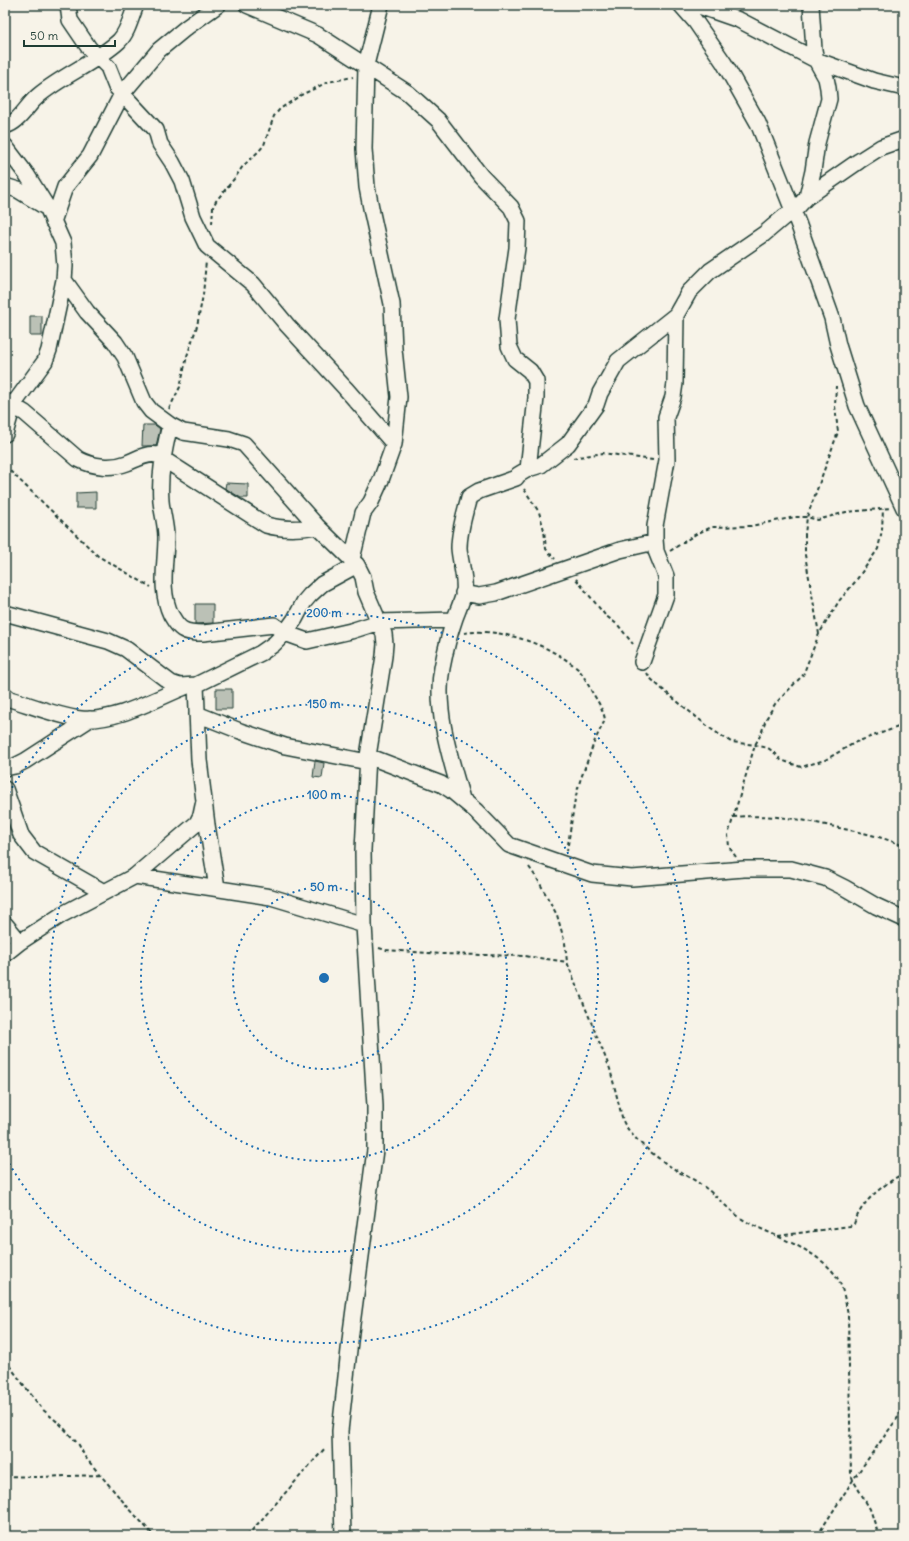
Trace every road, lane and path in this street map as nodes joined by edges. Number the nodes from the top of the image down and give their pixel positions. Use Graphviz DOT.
graph roads {
  1 [pos="68,5"];
  2 [pos="136,5"];
  3 [pos="218,5"];
  4 [pos="248,5"];
  5 [pos="381,5"];
  6 [pos="681,5"];
  7 [pos="696,5"];
  8 [pos="811,5"];
  9 [pos="98,56"];
  10 [pos="816,60"];
  11 [pos="366,71"];
  12 [pos="904,88"];
  13 [pos="122,94"];
  14 [pos="5,126"];
  15 [pos="904,139"];
  16 [pos="5,146"];
  17 [pos="5,186"];
  18 [pos="807,196"];
  19 [pos="47,207"];
  20 [pos="794,211"];
  21 [pos="53,222"];
  22 [pos="207,246"];
  23 [pos="64,280"];
  24 [pos="676,315"];
  25 [pos="836,383"];
  26 [pos="9,403"];
  27 [pos="170,426"];
  28 [pos="5,434"];
  29 [pos="394,444"];
  30 [pos="162,458"];
  31 [pos="571,458"];
  32 [pos="666,460"];
  33 [pos="5,466"];
  34 [pos="528,469"];
  35 [pos="516,478"];
  36 [pos="904,507"];
  37 [pos="883,509"];
  38 [pos="807,517"];
  39 [pos="317,526"];
  40 [pos="655,542"];
  41 [pos="659,558"];
  42 [pos="354,562"];
  43 [pos="566,569"];
  44 [pos="152,588"];
  45 [pos="464,593"];
  46 [pos="5,613"];
  47 [pos="454,620"];
  48 [pos="379,622"];
  49 [pos="285,633"];
  50 [pos="819,634"];
  51 [pos="449,636"];
  52 [pos="642,662"];
  53 [pos="192,685"];
  54 [pos="5,695"];
  55 [pos="198,714"];
  56 [pos="90,719"];
  57 [pos="904,724"];
  58 [pos="755,745"];
  59 [pos="368,759"];
  60 [pos="5,768"];
  61 [pos="5,794"];
  62 [pos="462,799"];
  63 [pos="204,801"];
  64 [pos="733,817"];
  65 [pos="904,846"];
  66 [pos="565,865"];
  67 [pos="529,867"];
  68 [pos="744,869"];
  69 [pos="135,876"];
  70 [pos="218,888"];
  71 [pos="104,892"];
  72 [pos="904,919"];
  73 [pos="5,924"];
  74 [pos="364,925"];
  75 [pos="365,940"];
  76 [pos="20,942"];
  77 [pos="5,954"];
  78 [pos="567,962"];
  79 [pos="904,1173"];
  80 [pos="778,1236"];
  81 [pos="5,1360"];
  82 [pos="904,1409"];
  83 [pos="340,1431"];
  84 [pos="101,1475"];
  85 [pos="5,1476"];
  86 [pos="853,1480"];
  87 [pos="154,1536"];
  88 [pos="247,1536"];
  89 [pos="344,1536"];
  90 [pos="817,1536"];
  91 [pos="879,1536"];
  1 -- 9 [label="street"];
  2 -- 9 [label="street"];
  3 -- 13 [label="street"];
  4 -- 11 [label="street"];
  5 -- 11 [label="street"];
  6 -- 20 [label="street"];
  7 -- 10 [label="street"];
  8 -- 10 [label="street"];
  9 -- 13 [label="street"];
  9 -- 14 [label="street"];
  10 -- 12 [label="street"];
  10 -- 18 [label="street"];
  11 -- 22 [label="path"];
  11 -- 29 [label="street"];
  11 -- 34 [label="street"];
  13 -- 21 [label="street"];
  13 -- 22 [label="street"];
  15 -- 18 [label="street"];
  16 -- 19 [label="street"];
  17 -- 19 [label="street"];
  18 -- 20 [label="street"];
  19 -- 21 [label="street"];
  20 -- 24 [label="street"];
  20 -- 36 [label="street"];
  21 -- 23 [label="street"];
  22 -- 27 [label="path"];
  22 -- 29 [label="street"];
  23 -- 26 [label="street"];
  23 -- 27 [label="street"];
  24 -- 32 [label="street"];
  24 -- 34 [label="street"];
  25 -- 38 [label="path"];
  26 -- 28 [label="street"];
  26 -- 30 [label="street"];
  27 -- 30 [label="street"];
  27 -- 39 [label="street"];
  29 -- 42 [label="street"];
  30 -- 39 [label="street"];
  30 -- 49 [label="street"];
  31 -- 32 [label="path"];
  32 -- 40 [label="street"];
  33 -- 44 [label="path"];
  34 -- 35 [label="street"];
  35 -- 43 [label="path"];
  35 -- 45 [label="street"];
  36 -- 37 [label="path"];
  37 -- 38 [label="path"];
  37 -- 50 [label="path"];
  38 -- 41 [label="path"];
  38 -- 50 [label="path"];
  39 -- 42 [label="street"];
  40 -- 41 [label="street"];
  40 -- 43 [label="street"];
  41 -- 52 [label="street"];
  42 -- 48 [label="street"];
  42 -- 49 [label="street"];
  43 -- 45 [label="street"];
  43 -- 52 [label="path"];
  45 -- 47 [label="street"];
  46 -- 53 [label="street"];
  47 -- 48 [label="street"];
  47 -- 51 [label="street"];
  48 -- 49 [label="street"];
  48 -- 59 [label="street"];
  49 -- 53 [label="street"];
  50 -- 58 [label="path"];
  51 -- 62 [label="street"];
  51 -- 66 [label="path"];
  52 -- 58 [label="path"];
  53 -- 55 [label="street"];
  53 -- 56 [label="street"];
  54 -- 56 [label="street"];
  55 -- 59 [label="street"];
  55 -- 63 [label="street"];
  56 -- 60 [label="street"];
  57 -- 58 [label="path"];
  58 -- 64 [label="path"];
  59 -- 62 [label="street"];
  59 -- 74 [label="street"];
  61 -- 71 [label="street"];
  62 -- 66 [label="street"];
  63 -- 69 [label="street"];
  63 -- 70 [label="street"];
  64 -- 65 [label="path"];
  64 -- 68 [label="path"];
  66 -- 68 [label="street"];
  67 -- 78 [label="path"];
  68 -- 72 [label="street"];
  69 -- 70 [label="street"];
  69 -- 71 [label="street"];
  70 -- 74 [label="street"];
  71 -- 76 [label="street"];
  73 -- 76 [label="street"];
  74 -- 75 [label="street"];
  75 -- 78 [label="path"];
  75 -- 83 [label="street"];
  76 -- 77 [label="street"];
  78 -- 80 [label="path"];
  79 -- 80 [label="path"];
  80 -- 86 [label="path"];
  81 -- 84 [label="path"];
  82 -- 86 [label="path"];
  83 -- 88 [label="path"];
  83 -- 89 [label="street"];
  84 -- 85 [label="path"];
  84 -- 87 [label="path"];
  86 -- 90 [label="path"];
  86 -- 91 [label="path"];
}
